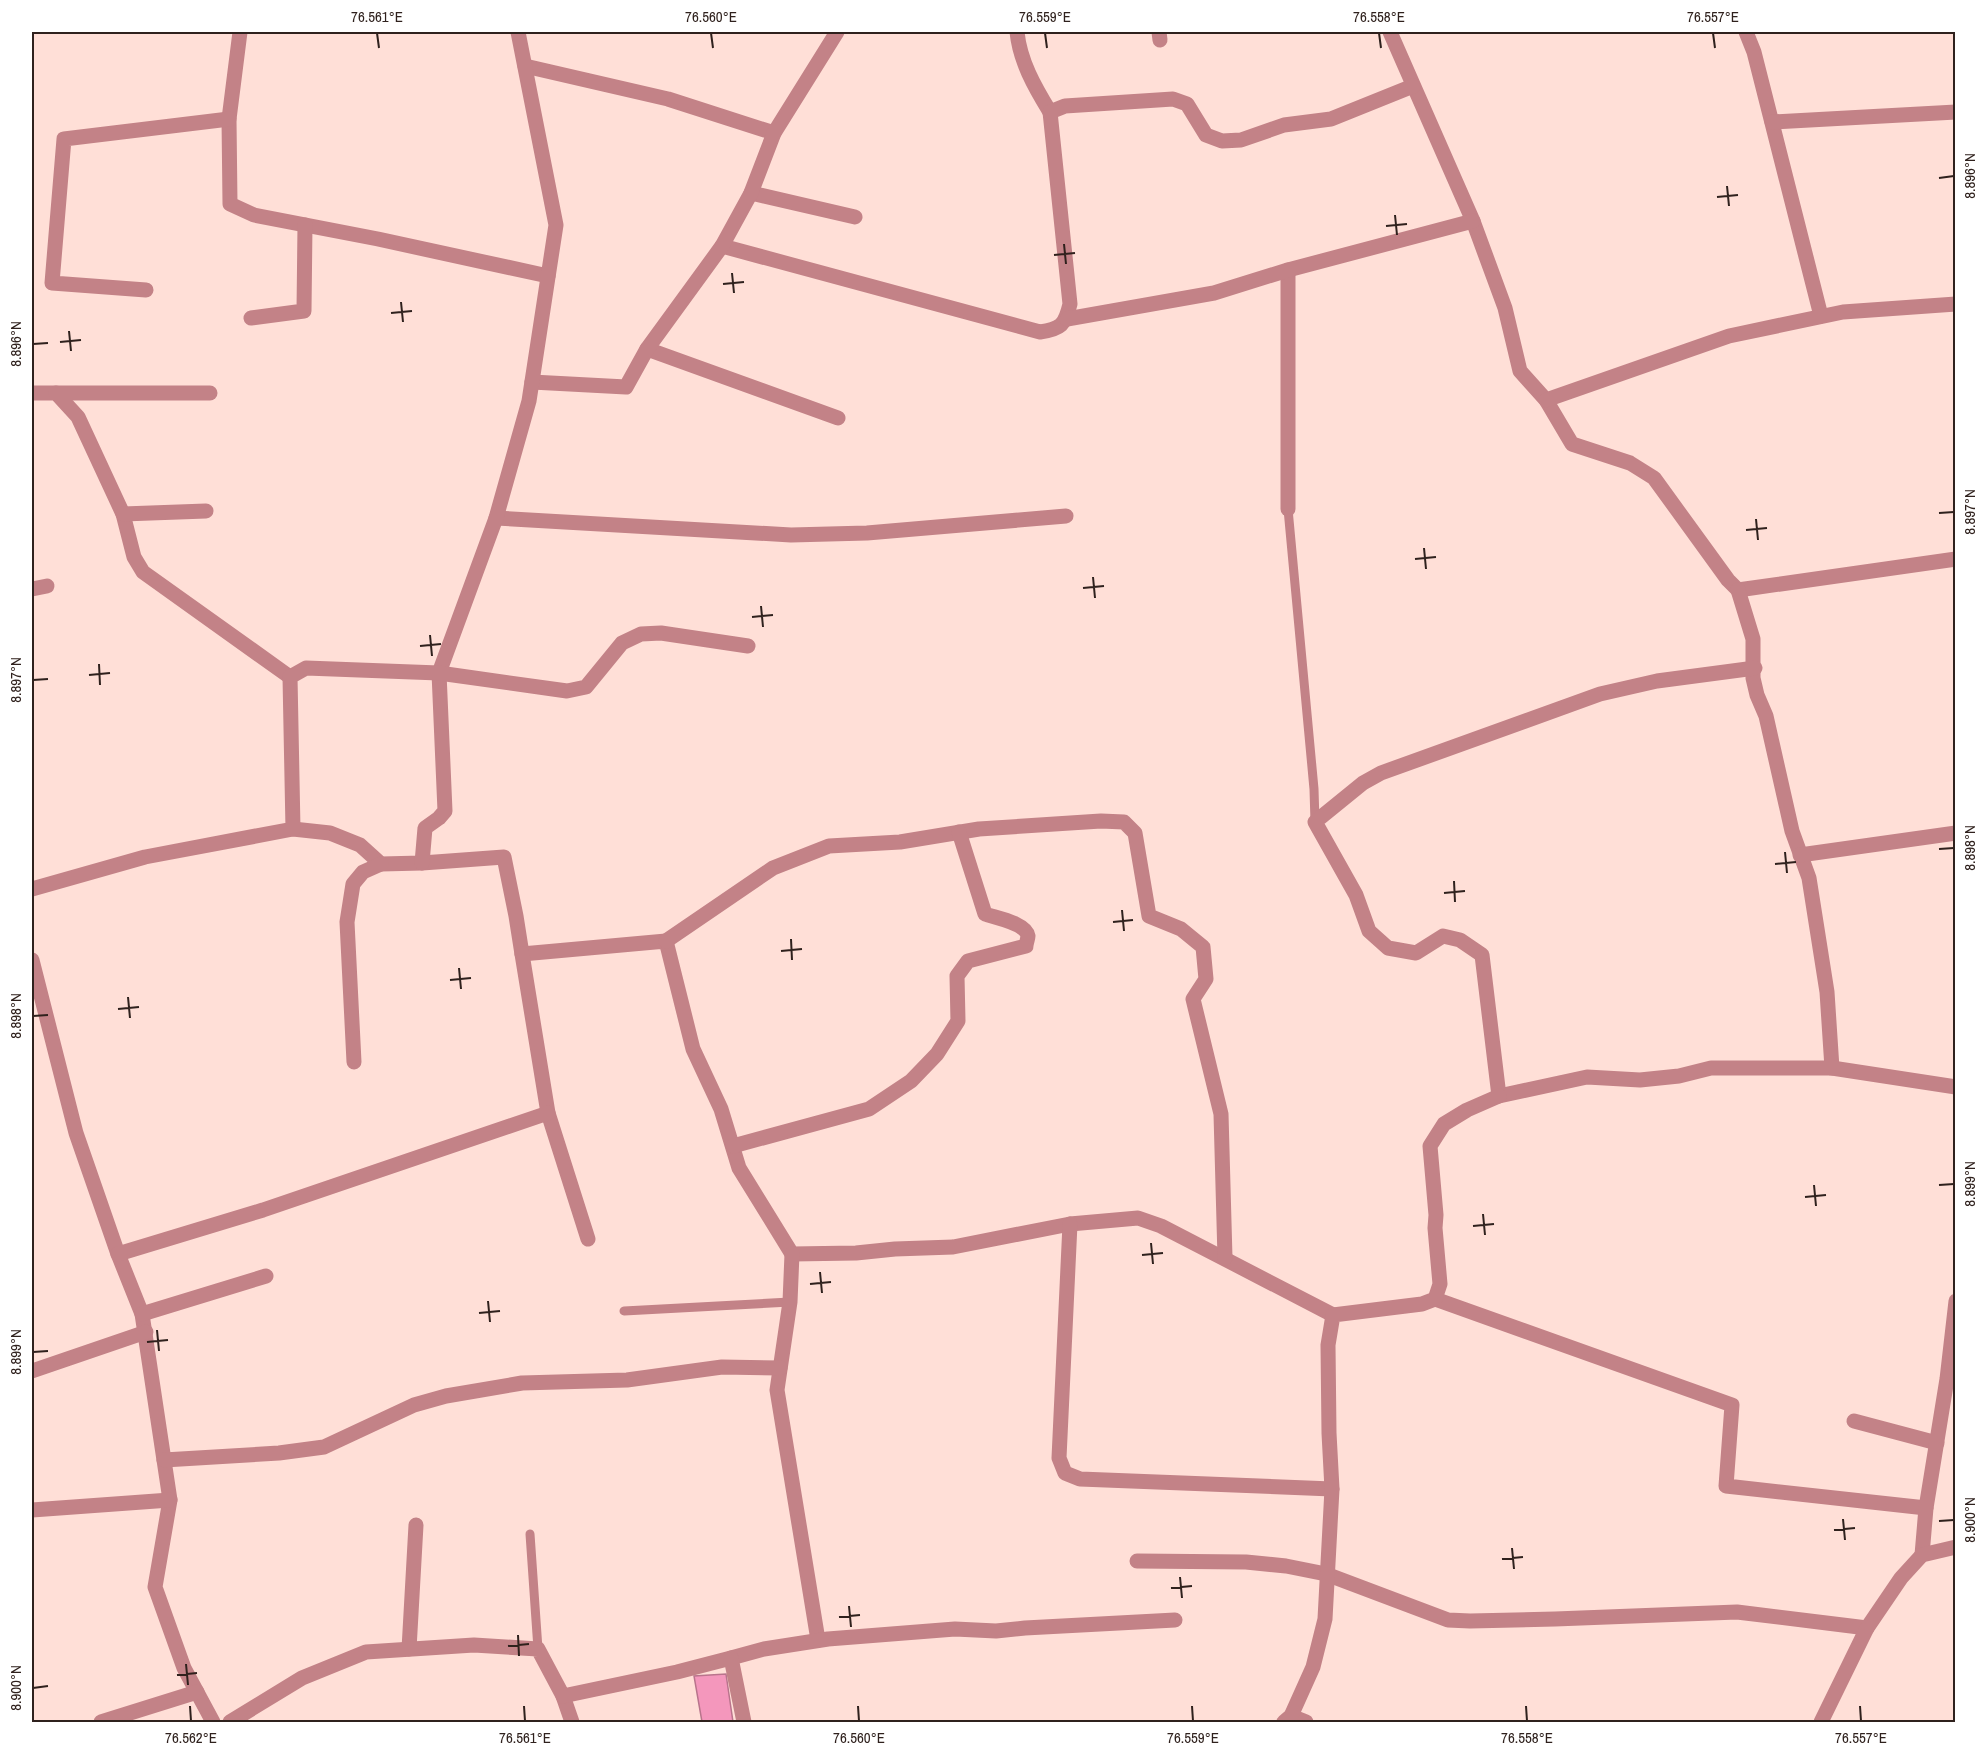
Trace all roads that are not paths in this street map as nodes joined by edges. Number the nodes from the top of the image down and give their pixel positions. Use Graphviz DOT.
graph roads {
  1 [pos="240,32"];
  2 [pos="518,32"];
  3 [pos="837,32"];
  4 [pos="1017,32"];
  5 [pos="1390,32"];
  6 [pos="1746,32"];
  7 [pos="525,66"];
  8 [pos="1413,86"];
  9 [pos="1050,112"];
  10 [pos="1956,112"];
  11 [pos="229,119"];
  12 [pos="1772,122"];
  13 [pos="774,133"];
  14 [pos="751,193"];
  15 [pos="855,217"];
  16 [pos="1473,221"];
  17 [pos="305,225"];
  18 [pos="722,246"];
  19 [pos="1288,270"];
  20 [pos="548,276"];
  21 [pos="146,290"];
  22 [pos="1956,304"];
  23 [pos="1821,316"];
  24 [pos="251,318"];
  25 [pos="1067,319"];
  26 [pos="646,349"];
  27 [pos="532,382"];
  28 [pos="32,393"];
  29 [pos="57,393"];
  30 [pos="210,393"];
  31 [pos="1546,400"];
  32 [pos="838,418"];
  33 [pos="1288,508"];
  34 [pos="206,511"];
  35 [pos="123,514"];
  36 [pos="1066,516"];
  37 [pos="496,518"];
  38 [pos="1956,559"];
  39 [pos="47,586"];
  40 [pos="32,589"];
  41 [pos="1738,590"];
  42 [pos="748,646"];
  43 [pos="1755,668"];
  44 [pos="439,673"];
  45 [pos="290,677"];
  46 [pos="1315,822"];
  47 [pos="293,829"];
  48 [pos="959,832"];
  49 [pos="1956,833"];
  50 [pos="1800,855"];
  51 [pos="422,863"];
  52 [pos="381,864"];
  53 [pos="32,889"];
  54 [pos="666,941"];
  55 [pos="522,954"];
  56 [pos="32,960"];
  57 [pos="354,1062"];
  58 [pos="1832,1068"];
  59 [pos="1956,1087"];
  60 [pos="1499,1096"];
  61 [pos="548,1113"];
  62 [pos="733,1146"];
  63 [pos="1070,1224"];
  64 [pos="588,1239"];
  65 [pos="118,1254"];
  66 [pos="792,1254"];
  67 [pos="1225,1258"];
  68 [pos="266,1276"];
  69 [pos="1435,1299"];
  70 [pos="1956,1301"];
  71 [pos="790,1302"];
  72 [pos="624,1311"];
  73 [pos="142,1314"];
  74 [pos="1333,1315"];
  75 [pos="146,1332"];
  76 [pos="780,1368"];
  77 [pos="32,1371"];
  78 [pos="1854,1420"];
  79 [pos="1937,1443"];
  80 [pos="164,1460"];
  81 [pos="1332,1489"];
  82 [pos="170,1500"];
  83 [pos="1926,1508"];
  84 [pos="32,1510"];
  85 [pos="416,1525"];
  86 [pos="530,1534"];
  87 [pos="1956,1548"];
  88 [pos="1922,1555"];
  89 [pos="1137,1561"];
  90 [pos="1326,1574"];
  91 [pos="1174,1620"];
  92 [pos="1867,1628"];
  93 [pos="818,1640"];
  94 [pos="538,1648"];
  95 [pos="409,1649"];
  96 [pos="731,1658"];
  97 [pos="197,1692"];
  98 [pos="563,1696"];
  99 [pos="1288,1719"];
  100 [pos="101,1722"];
  101 [pos="213,1722"];
  102 [pos="230,1722"];
  103 [pos="572,1722"];
  104 [pos="744,1722"];
  105 [pos="1306,1722"];
  106 [pos="1821,1722"];
  1 -- 11 [label="street"];
  2 -- 7 [label="street"];
  3 -- 13 [label="street"];
  4 -- 9 [label="street"];
  5 -- 8 [label="street"];
  6 -- 12 [label="street"];
  7 -- 13 [label="street"];
  7 -- 20 [label="street"];
  8 -- 9 [label="street"];
  8 -- 16 [label="street"];
  9 -- 25 [label="street"];
  10 -- 12 [label="street"];
  11 -- 17 [label="street"];
  11 -- 21 [label="street"];
  12 -- 23 [label="street"];
  13 -- 14 [label="street"];
  14 -- 15 [label="street"];
  14 -- 18 [label="street"];
  16 -- 19 [label="street"];
  16 -- 31 [label="street"];
  17 -- 20 [label="street"];
  17 -- 24 [label="street"];
  18 -- 25 [label="street"];
  18 -- 26 [label="street"];
  19 -- 25 [label="street"];
  19 -- 33 [label="street"];
  20 -- 27 [label="street"];
  22 -- 23 [label="street"];
  23 -- 31 [label="street"];
  26 -- 27 [label="street"];
  26 -- 32 [label="street"];
  27 -- 37 [label="street"];
  28 -- 29 [label="street"];
  29 -- 30 [label="street"];
  29 -- 35 [label="street"];
  31 -- 41 [label="street"];
  33 -- 46 [label="lane"];
  34 -- 35 [label="street"];
  35 -- 45 [label="street"];
  36 -- 37 [label="street"];
  37 -- 44 [label="street"];
  38 -- 41 [label="street"];
  39 -- 40 [label="street"];
  41 -- 43 [label="street"];
  42 -- 44 [label="street"];
  43 -- 46 [label="street"];
  43 -- 50 [label="street"];
  44 -- 45 [label="street"];
  44 -- 51 [label="street"];
  45 -- 47 [label="street"];
  46 -- 60 [label="street"];
  47 -- 52 [label="street"];
  47 -- 53 [label="street"];
  48 -- 54 [label="street"];
  48 -- 62 [label="street"];
  48 -- 67 [label="street"];
  49 -- 50 [label="street"];
  50 -- 58 [label="street"];
  51 -- 52 [label="street"];
  51 -- 55 [label="street"];
  52 -- 57 [label="street"];
  54 -- 55 [label="street"];
  54 -- 62 [label="street"];
  55 -- 61 [label="street"];
  56 -- 65 [label="street"];
  58 -- 59 [label="street"];
  58 -- 60 [label="street"];
  60 -- 69 [label="street"];
  61 -- 64 [label="street"];
  61 -- 65 [label="street"];
  62 -- 66 [label="street"];
  63 -- 66 [label="street"];
  63 -- 67 [label="street"];
  63 -- 81 [label="street"];
  65 -- 73 [label="street"];
  66 -- 71 [label="street"];
  67 -- 74 [label="street"];
  68 -- 73 [label="street"];
  69 -- 74 [label="street"];
  69 -- 83 [label="street"];
  70 -- 79 [label="street"];
  71 -- 72 [label="lane"];
  71 -- 76 [label="street"];
  73 -- 75 [label="street"];
  74 -- 81 [label="street"];
  75 -- 77 [label="street"];
  75 -- 80 [label="street"];
  76 -- 80 [label="street"];
  76 -- 93 [label="street"];
  78 -- 79 [label="street"];
  79 -- 83 [label="street"];
  80 -- 82 [label="street"];
  81 -- 90 [label="street"];
  82 -- 84 [label="street"];
  82 -- 97 [label="street"];
  83 -- 88 [label="street"];
  85 -- 95 [label="street"];
  86 -- 94 [label="lane"];
  87 -- 88 [label="street"];
  88 -- 92 [label="street"];
  89 -- 90 [label="street"];
  90 -- 92 [label="street"];
  90 -- 99 [label="street"];
  91 -- 93 [label="street"];
  92 -- 106 [label="street"];
  93 -- 96 [label="street"];
  94 -- 95 [label="street"];
  94 -- 98 [label="street"];
  95 -- 102 [label="street"];
  96 -- 98 [label="street"];
  96 -- 104 [label="street"];
  97 -- 100 [label="street"];
  97 -- 101 [label="street"];
  98 -- 103 [label="street"];
  99 -- 105 [label="street"];
}
